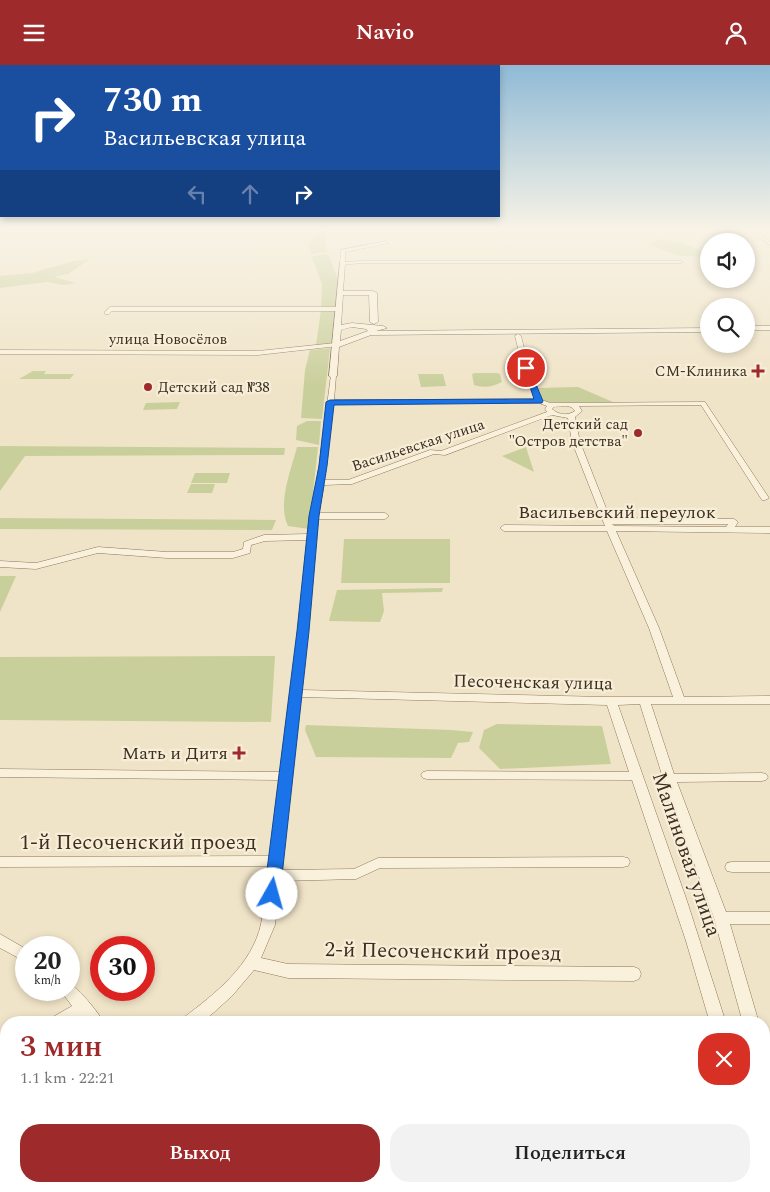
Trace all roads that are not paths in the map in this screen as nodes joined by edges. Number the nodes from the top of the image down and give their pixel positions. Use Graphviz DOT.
graph roads {
  1 [pos="341,283"];
  2 [pos="340,293"];
  3 [pos="338,309"];
  4 [pos="107,313"];
  5 [pos="357,325"];
  6 [pos="370,327"];
  7 [pos="700,329"];
  8 [pos="700,329"];
  9 [pos="755,329"];
  10 [pos="770,329"];
  11 [pos="338,331"];
  12 [pos="518,336"];
  13 [pos="360,337"];
  14 [pos="336,345"];
  15 [pos="0,352"];
  16 [pos="333,376"];
  17 [pos="539,401"];
  18 [pos="330,402"];
  19 [pos="566,404"];
  20 [pos="552,409"];
  21 [pos="571,416"];
  22 [pos="320,483"];
  23 [pos="765,498"];
  24 [pos="314,516"];
  25 [pos="385,516"];
  26 [pos="609,524"];
  27 [pos="504,528"];
  28 [pos="770,530"];
  29 [pos="313,537"];
  30 [pos="0,564"];
  31 [pos="295,693"];
  32 [pos="770,700"];
  33 [pos="611,701"];
  34 [pos="644,701"];
  35 [pos="680,701"];
  36 [pos="0,773"];
  37 [pos="427,775"];
  38 [pos="286,776"];
  39 [pos="637,777"];
  40 [pos="762,777"];
  41 [pos="669,778"];
  42 [pos="276,861"];
  43 [pos="0,862"];
  44 [pos="623,862"];
  45 [pos="732,867"];
  46 [pos="770,867"];
  47 [pos="274,876"];
  48 [pos="721,918"];
  49 [pos="770,918"];
  50 [pos="0,940"];
  51 [pos="15,949"];
  52 [pos="252,963"];
  53 [pos="634,974"];
  54 [pos="78,1001"];
  55 [pos="83,1007"];
  56 [pos="68,1016"];
  57 [pos="90,1016"];
  58 [pos="198,1016"];
  59 [pos="716,1016"];
  60 [pos="749,1016"];
  1 -- 2 [label="street"];
  2 -- 3 [label="street"];
  2 -- 6 [label="street"];
  3 -- 4 [label="street"];
  3 -- 5 [label="street"];
  3 -- 11 [label="street"];
  5 -- 6 [label="street"];
  5 -- 11 [label="street"];
  6 -- 7 [label="street"];
  6 -- 8 [label="street"];
  6 -- 13 [label="street"];
  9 -- 10 [label="street"];
  11 -- 13 [label="street"];
  11 -- 14 [label="street"];
  12 -- 17 [label="street"];
  13 -- 14 [label="street"];
  14 -- 15 [label="street, улица Новосёлов"];
  14 -- 16 [label="street"];
  16 -- 18 [label="street"];
  17 -- 18 [label="street, Васильевская улица"];
  17 -- 20 [label="street, Васильевская улица"];
  18 -- 22 [label="street"];
  19 -- 20 [label="street"];
  19 -- 21 [label="street"];
  19 -- 23 [label="street"];
  20 -- 21 [label="street"];
  20 -- 22 [label="street, Васильевская улица"];
  21 -- 26 [label="street"];
  22 -- 24 [label="street"];
  24 -- 25 [label="street"];
  24 -- 29 [label="street"];
  26 -- 27 [label="street, Васильевский переулок"];
  26 -- 28 [label="street, Васильевский переулок"];
  26 -- 35 [label="street"];
  29 -- 30 [label="street"];
  29 -- 31 [label="street"];
  31 -- 33 [label="street, Песоченская улица"];
  31 -- 38 [label="street"];
  32 -- 35 [label="street, Песоченская улица"];
  33 -- 34 [label="street, Песоченская улица"];
  33 -- 39 [label="street, Малиновая улица"];
  34 -- 35 [label="street, Песоченская улица"];
  34 -- 41 [label="street, Малиновая улица"];
  36 -- 38 [label="street"];
  37 -- 39 [label="street"];
  38 -- 42 [label="street"];
  39 -- 59 [label="street, Малиновая улица"];
  40 -- 41 [label="street"];
  41 -- 48 [label="street, Малиновая улица"];
  42 -- 43 [label="street, 1-й Песоченский проезд"];
  42 -- 47 [label="street"];
  44 -- 47 [label="street"];
  45 -- 46 [label="street"];
  47 -- 52 [label="street"];
  48 -- 49 [label="street"];
  48 -- 60 [label="street, Малиновая улица"];
  50 -- 51 [label="street"];
  52 -- 53 [label="street, 2-й Песоченский проезд"];
  52 -- 58 [label="street"];
  54 -- 55 [label="street"];
  55 -- 56 [label="street"];
  55 -- 57 [label="street"];
}
